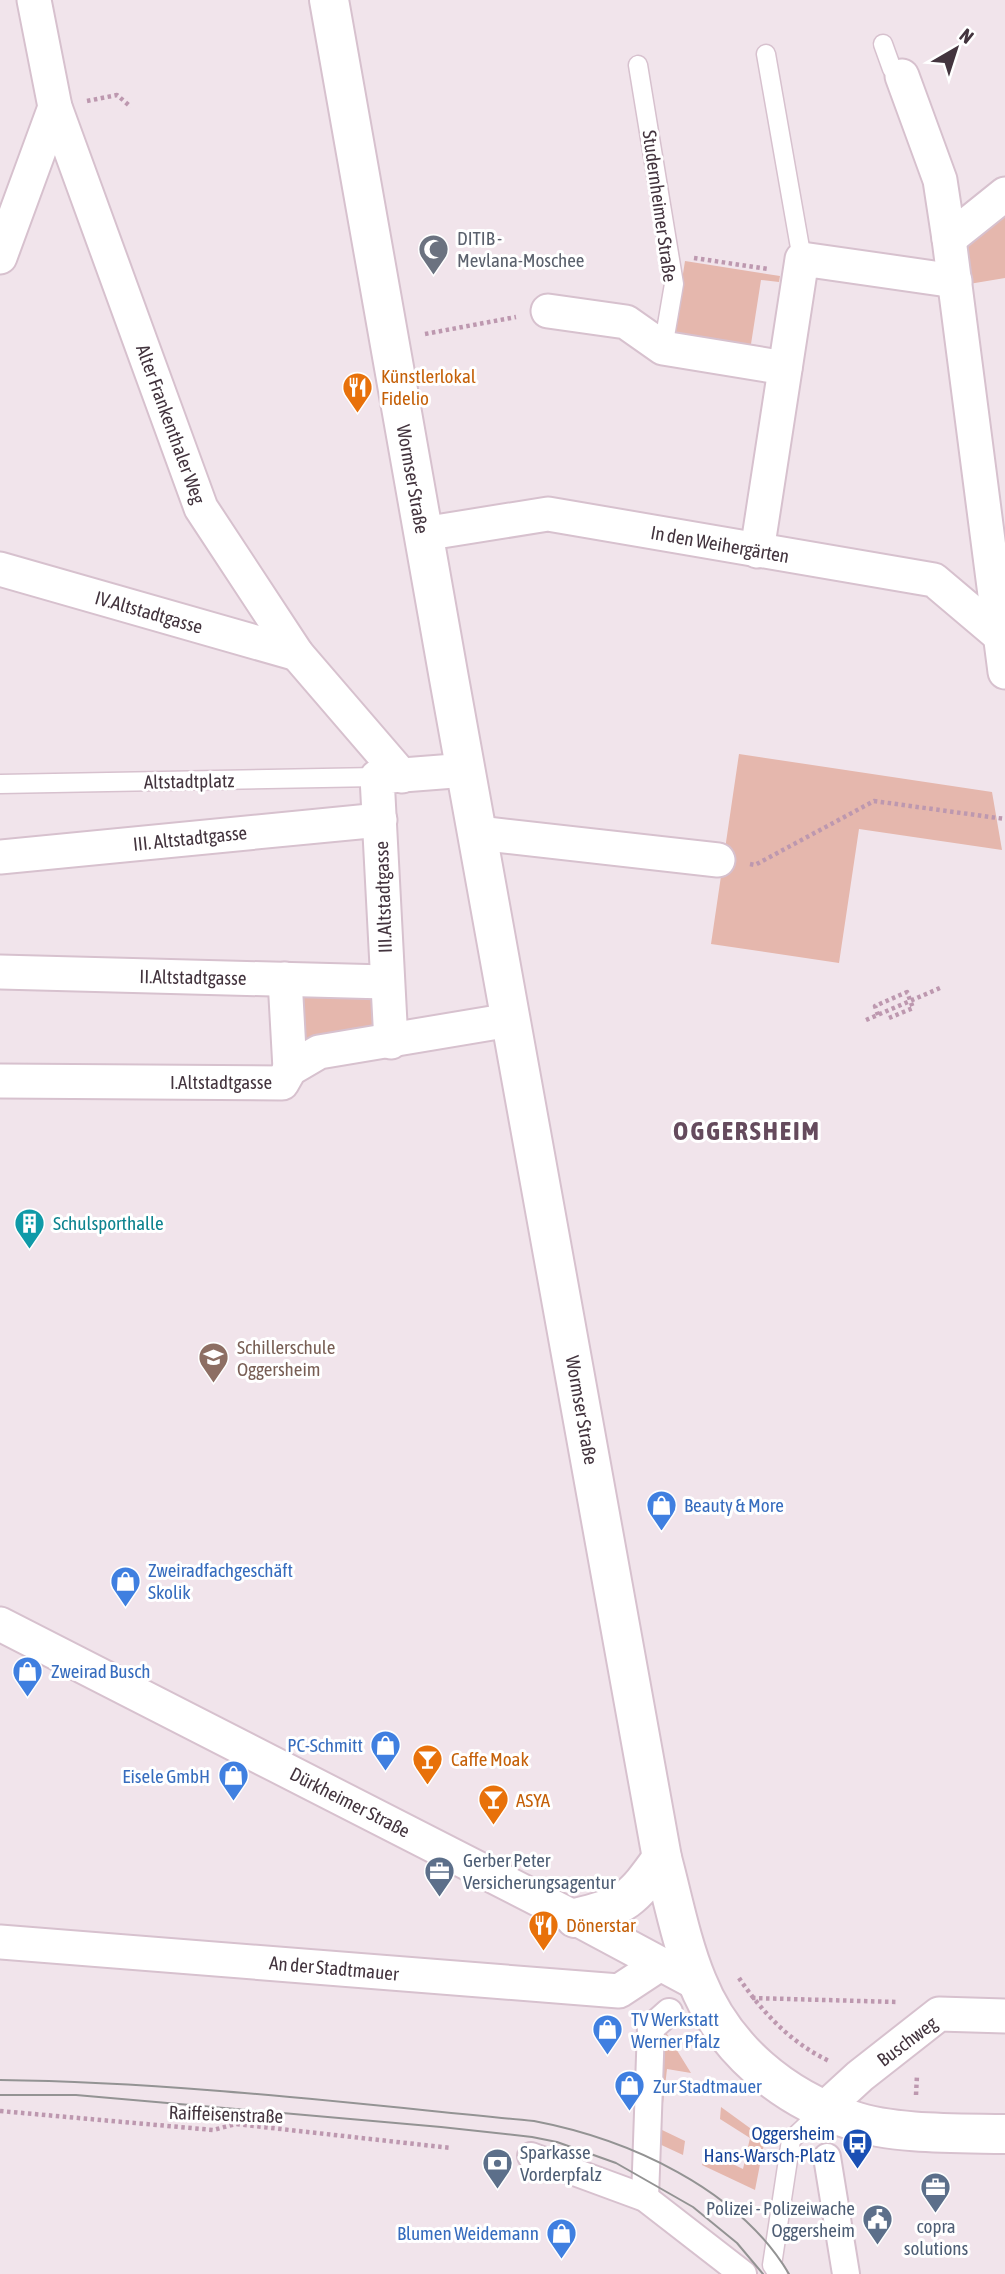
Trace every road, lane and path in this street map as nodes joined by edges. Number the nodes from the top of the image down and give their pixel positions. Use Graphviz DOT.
graph roads {
  1 [pos="34,0"];
  2 [pos="329,0"];
  3 [pos="883,44"];
  4 [pos="766,54"];
  5 [pos="638,65"];
  6 [pos="902,76"];
  7 [pos="55,107"];
  8 [pos="131,107"];
  9 [pos="1005,194"];
  10 [pos="949,239"];
  11 [pos="669,254"];
  12 [pos="0,257"];
  13 [pos="800,267"];
  14 [pos="955,281"];
  15 [pos="548,311"];
  16 [pos="388,341"];
  17 [pos="663,348"];
  18 [pos="785,368"];
  19 [pos="423,534"];
  20 [pos="757,551"];
  21 [pos="0,569"];
  22 [pos="999,635"];
  23 [pos="297,654"];
  24 [pos="1005,671"];
  25 [pos="467,770"];
  26 [pos="390,776"];
  27 [pos="0,784"];
  28 [pos="1005,819"];
  29 [pos="380,820"];
  30 [pos="478,833"];
  31 [pos="0,857"];
  32 [pos="718,860"];
  33 [pos="0,972"];
  34 [pos="285,979"];
  35 [pos="386,982"];
  36 [pos="940,988"];
  37 [pos="910,1001"];
  38 [pos="878,1015"];
  39 [pos="889,1018"];
  40 [pos="510,1020"];
  41 [pos="866,1020"];
  42 [pos="391,1042"];
  43 [pos="290,1069"];
  44 [pos="0,1081"];
  45 [pos="0,1623"];
  46 [pos="662,1858"];
  47 [pos="575,1918"];
  48 [pos="0,1942"];
  49 [pos="660,1964"];
  50 [pos="735,1972"];
  51 [pos="698,1984"];
  52 [pos="752,1998"];
  53 [pos="668,2012"];
  54 [pos="939,2014"];
  55 [pos="1005,2016"];
  56 [pos="918,2073"];
  57 [pos="860,2076"];
  58 [pos="916,2096"];
  59 [pos="824,2109"];
  60 [pos="0,2111"];
  61 [pos="1005,2134"];
  62 [pos="451,2148"];
  63 [pos="531,2155"];
  64 [pos="827,2157"];
  65 [pos="645,2198"];
  66 [pos="743,2274"];
  67 [pos="778,2274"];
  68 [pos="846,2274"];
  1 -- 7 [label="street, Alter Frankenthaler Weg"];
  2 -- 16 [label="street, Wormser Straße"];
  3 -- 6 [label="lane"];
  4 -- 13 [label="lane"];
  5 -- 11 [label="lane, Studernheimer Straße"];
  6 -- 10 [label="street"];
  7 -- 8 [label="path"];
  7 -- 12 [label="street"];
  7 -- 23 [label="street, Alter Frankenthaler Weg"];
  9 -- 10 [label="street"];
  10 -- 14 [label="street"];
  11 -- 13 [label="path"];
  11 -- 17 [label="lane, Studernheimer Straße"];
  13 -- 14 [label="street"];
  13 -- 18 [label="street"];
  14 -- 22 [label="street"];
  15 -- 16 [label="path"];
  15 -- 17 [label="street"];
  16 -- 19 [label="street, Wormser Straße"];
  17 -- 18 [label="street"];
  18 -- 20 [label="street"];
  19 -- 20 [label="street, In den Weihergärten"];
  19 -- 25 [label="street, Wormser Straße"];
  20 -- 22 [label="street, In den Weihergärten"];
  21 -- 23 [label="street, IV.Altstadtgasse"];
  22 -- 24 [label="street"];
  23 -- 26 [label="street, Alter Frankenthaler Weg"];
  25 -- 26 [label="street"];
  25 -- 30 [label="street, Wormser Straße"];
  26 -- 27 [label="lane, Altstadtplatz"];
  26 -- 29 [label="street, III.Altstadtgasse"];
  28 -- 32 [label="path"];
  29 -- 31 [label="street, III. Altstadtgasse"];
  29 -- 35 [label="street, III.Altstadtgasse"];
  30 -- 32 [label="street"];
  30 -- 40 [label="street, Wormser Straße"];
  33 -- 34 [label="street, II.Altstadtgasse"];
  34 -- 35 [label="street, II.Altstadtgasse"];
  34 -- 43 [label="street"];
  35 -- 42 [label="street, III.Altstadtgasse"];
  36 -- 37 [label="path"];
  37 -- 38 [label="path"];
  37 -- 38 [label="path"];
  37 -- 39 [label="path"];
  38 -- 41 [label="path"];
  40 -- 42 [label="street, I.Altstadtgasse"];
  40 -- 46 [label="street, Wormser Straße"];
  42 -- 43 [label="street, I.Altstadtgasse"];
  43 -- 44 [label="street, I.Altstadtgasse"];
  45 -- 47 [label="street, Dürkheimer Straße"];
  46 -- 47 [label="street"];
  46 -- 51 [label="street, Wormser Straße"];
  47 -- 49 [label="street, Dürkheimer Straße"];
  48 -- 49 [label="street, An der Stadtmauer"];
  49 -- 51 [label="street, Dürkheimer Straße"];
  50 -- 52 [label="path"];
  51 -- 59 [label="street"];
  52 -- 54 [label="path"];
  52 -- 57 [label="path"];
  53 -- 65 [label="street"];
  54 -- 55 [label="street, Buschweg"];
  54 -- 57 [label="street, Buschweg"];
  56 -- 58 [label="path"];
  57 -- 59 [label="street, Buschweg"];
  59 -- 61 [label="street"];
  59 -- 67 [label="lane"];
  60 -- 62 [label="path, Raiffeisenstraße"];
  63 -- 65 [label="street"];
  64 -- 68 [label="street"];
  65 -- 66 [label="street"];
}
